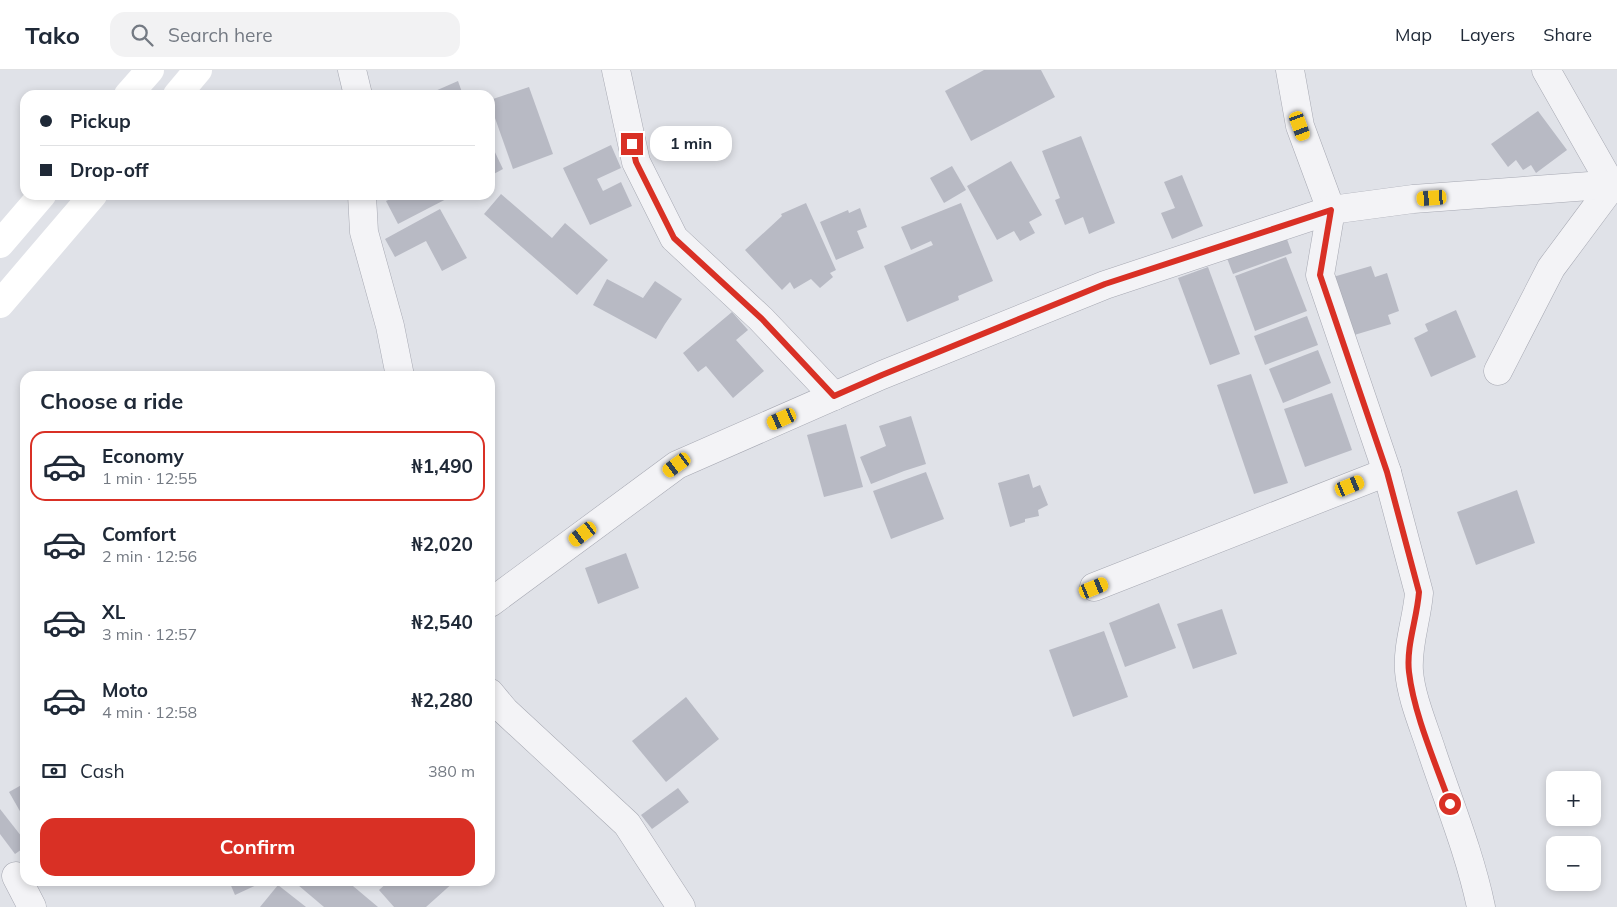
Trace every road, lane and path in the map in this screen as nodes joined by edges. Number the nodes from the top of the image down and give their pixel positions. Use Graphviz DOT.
graph roads {
  1 [pos="150,70"];
  2 [pos="198,70"];
  3 [pos="352,70"];
  4 [pos="616,70"];
  5 [pos="1290,70"];
  6 [pos="1546,70"];
  7 [pos="132,90"];
  8 [pos="181,90"];
  9 [pos="357,90"];
  10 [pos="1614,185"];
  11 [pos="38,200"];
  12 [pos="89,200"];
  13 [pos="362,200"];
  14 [pos="1331,210"];
  15 [pos="0,244"];
  16 [pos="0,304"];
  17 [pos="399,371"];
  18 [pos="1498,371"];
  19 [pos="834,396"];
  20 [pos="1387,472"];
  21 [pos="1094,588"];
  22 [pos="495,599"];
  23 [pos="495,699"];
  24 [pos="14,869"];
  25 [pos="20,882"];
  26 [pos="22,886"];
  27 [pos="32,907"];
  28 [pos="681,907"];
  29 [pos="1481,907"];
  1 -- 7 [label="main road"];
  2 -- 8 [label="main road"];
  3 -- 9 [label="street"];
  4 -- 19 [label="street"];
  5 -- 14 [label="street"];
  6 -- 10 [label="street"];
  10 -- 14 [label="street"];
  10 -- 18 [label="street"];
  11 -- 15 [label="main road"];
  12 -- 16 [label="main road"];
  13 -- 17 [label="street"];
  14 -- 19 [label="street"];
  14 -- 20 [label="street"];
  19 -- 22 [label="street"];
  20 -- 21 [label="street"];
  20 -- 29 [label="street"];
  23 -- 28 [label="street"];
  24 -- 25 [label="street"];
  26 -- 27 [label="street"];
}
